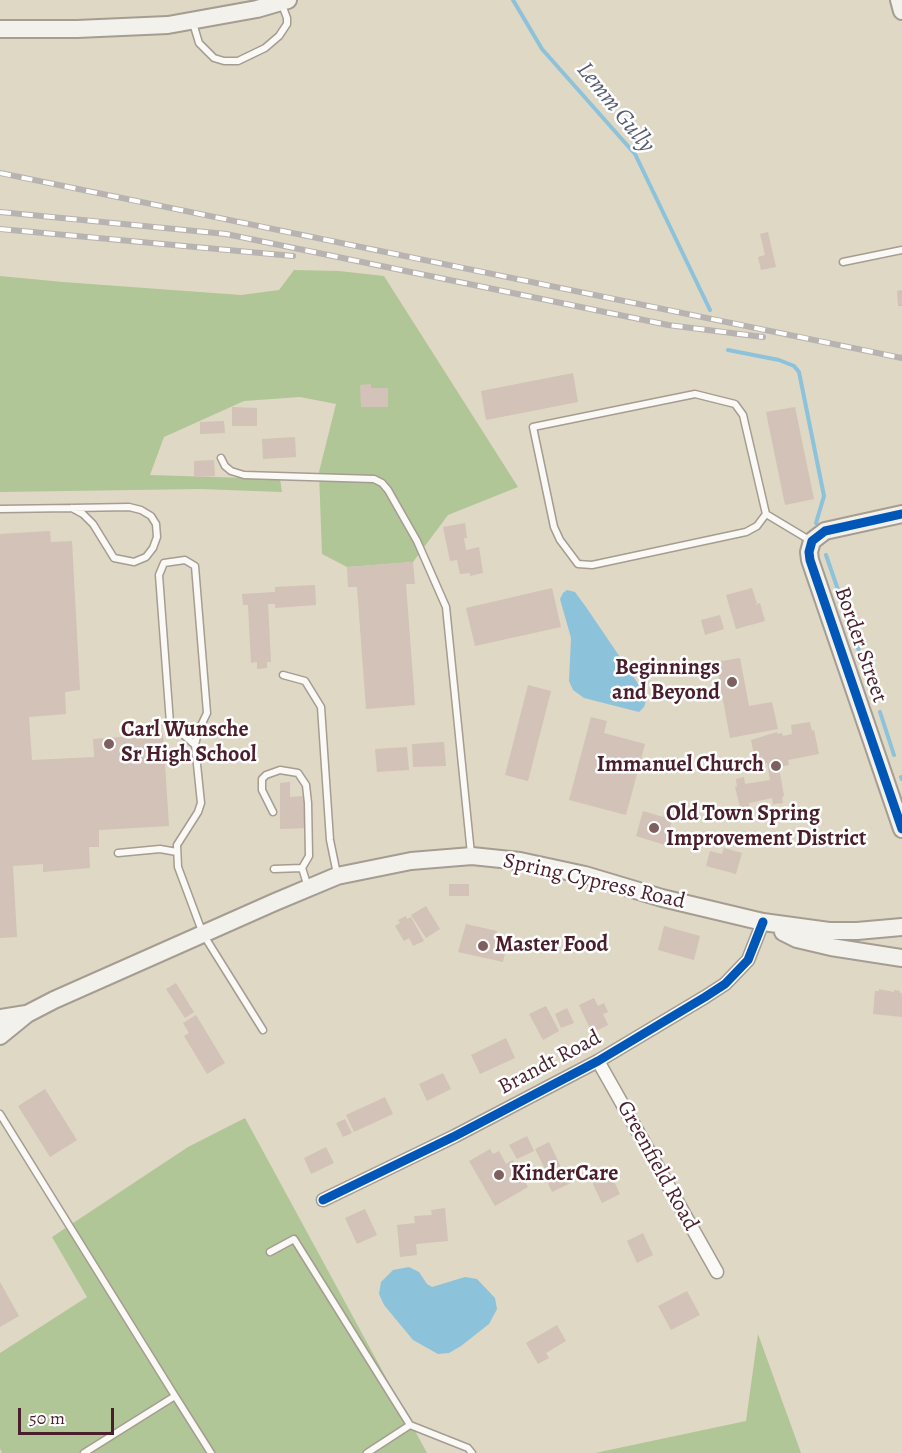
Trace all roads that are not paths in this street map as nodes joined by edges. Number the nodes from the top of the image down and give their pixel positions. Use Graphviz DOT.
graph roads {
  1 [pos="900,0"];
  2 [pos="284,1"];
  3 [pos="902,11"];
  4 [pos="192,21"];
  5 [pos="0,29"];
  6 [pos="902,250"];
  7 [pos="843,262"];
  8 [pos="220,458"];
  9 [pos="72,508"];
  10 [pos="0,509"];
  11 [pos="766,514"];
  12 [pos="902,514"];
  13 [pos="812,541"];
  14 [pos="283,675"];
  15 [pos="195,745"];
  16 [pos="273,812"];
  17 [pos="902,829"];
  18 [pos="177,852"];
  19 [pos="118,853"];
  20 [pos="472,856"];
  21 [pos="303,868"];
  22 [pos="274,869"];
  23 [pos="337,876"];
  24 [pos="309,888"];
  25 [pos="763,922"];
  26 [pos="902,927"];
  27 [pos="203,934"];
  28 [pos="902,958"];
  29 [pos="27,1014"];
  30 [pos="0,1018"];
  31 [pos="263,1030"];
  32 [pos="0,1036"];
  33 [pos="598,1061"];
  34 [pos="0,1114"];
  35 [pos="323,1200"];
  36 [pos="270,1252"];
  37 [pos="717,1272"];
  38 [pos="175,1396"];
  39 [pos="410,1425"];
  40 [pos="84,1453"];
  41 [pos="211,1453"];
  42 [pos="367,1453"];
  43 [pos="472,1453"];
  1 -- 3 [label="main road"];
  2 -- 4 [label="main road"];
  2 -- 4 [label="lane"];
  4 -- 5 [label="main road"];
  6 -- 7 [label="lane"];
  8 -- 20 [label="lane"];
  9 -- 9 [label="lane"];
  9 -- 10 [label="lane"];
  11 -- 11 [label="lane"];
  11 -- 13 [label="lane"];
  12 -- 13 [label="main road"];
  13 -- 17 [label="main road, Border Street"];
  14 -- 23 [label="lane"];
  15 -- 15 [label="lane"];
  15 -- 18 [label="lane"];
  16 -- 21 [label="lane"];
  18 -- 19 [label="lane"];
  18 -- 27 [label="lane"];
  20 -- 23 [label="main road, Spring Cypress Road"];
  20 -- 25 [label="main road, Spring Cypress Road"];
  21 -- 22 [label="lane"];
  21 -- 24 [label="lane"];
  23 -- 24 [label="main road, Spring Cypress Road"];
  24 -- 27 [label="main road, Spring Cypress Road"];
  25 -- 26 [label="main road, Spring Cypress Road"];
  25 -- 28 [label="main road"];
  25 -- 33 [label="street, Brandt Road"];
  27 -- 29 [label="main road, Spring Cypress Road"];
  27 -- 31 [label="lane"];
  29 -- 30 [label="main road, Spring Cypress Road"];
  29 -- 32 [label="main road, Spring Cypress Road"];
  33 -- 35 [label="street, Brandt Road"];
  33 -- 37 [label="street, Greenfield Road"];
  34 -- 38 [label="lane"];
  36 -- 39 [label="lane"];
  38 -- 40 [label="lane"];
  38 -- 41 [label="lane"];
  39 -- 42 [label="lane"];
  39 -- 43 [label="lane"];
}
